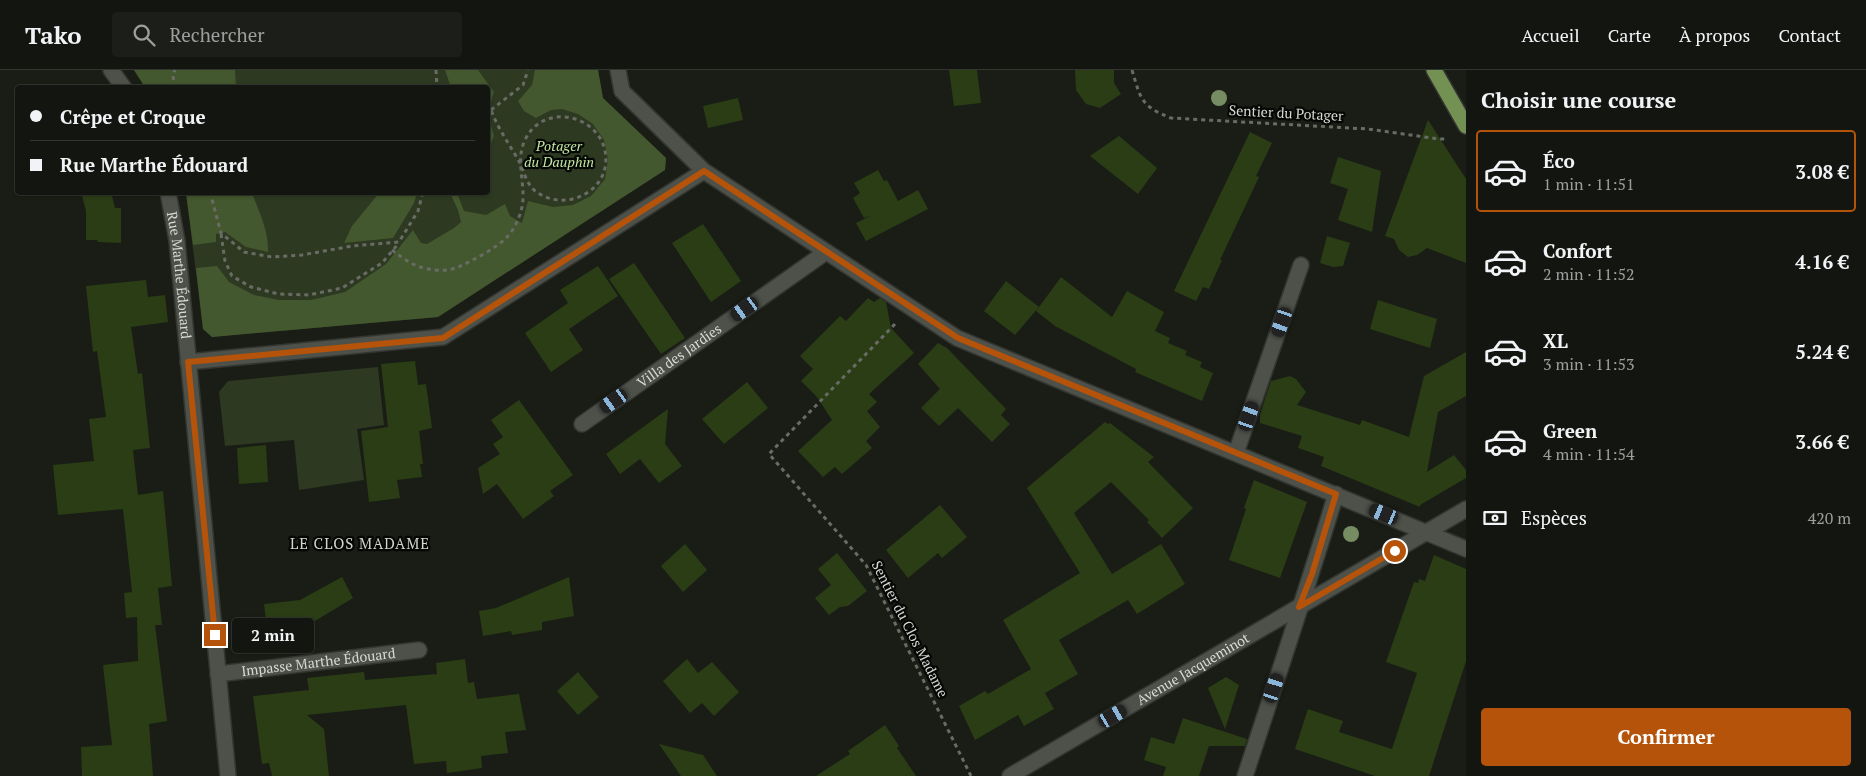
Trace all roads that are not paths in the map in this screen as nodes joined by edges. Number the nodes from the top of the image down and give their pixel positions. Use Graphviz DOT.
graph roads {
  1 [pos="111,70"];
  2 [pos="618,70"];
  3 [pos="1434,70"];
  4 [pos="122,85"];
  5 [pos="1461,132"];
  6 [pos="704,171"];
  7 [pos="169,195"];
  8 [pos="826,252"];
  9 [pos="1301,265"];
  10 [pos="188,362"];
  11 [pos="582,424"];
  12 [pos="1236,453"];
  13 [pos="1336,494"];
  14 [pos="1466,509"];
  15 [pos="1428,532"];
  16 [pos="1466,549"];
  17 [pos="1299,607"];
  18 [pos="419,650"];
  19 [pos="218,674"];
  20 [pos="228,776"];
  21 [pos="1010,776"];
  22 [pos="1245,776"];
  1 -- 4 [label="street"];
  2 -- 6 [label="street"];
  3 -- 5 [label="main road"];
  6 -- 8 [label="street"];
  6 -- 10 [label="street"];
  7 -- 10 [label="street, Rue Marthe Édouard"];
  8 -- 11 [label="street, Villa des Jardies"];
  8 -- 12 [label="street"];
  9 -- 12 [label="street"];
  10 -- 19 [label="street, Rue Marthe Édouard"];
  12 -- 13 [label="street"];
  13 -- 15 [label="street"];
  13 -- 17 [label="street"];
  14 -- 15 [label="street, Avenue Jacqueminot"];
  15 -- 16 [label="street"];
  15 -- 17 [label="street, Avenue Jacqueminot"];
  17 -- 21 [label="street, Avenue Jacqueminot"];
  17 -- 22 [label="street"];
  18 -- 19 [label="street, Impasse Marthe Édouard"];
  19 -- 20 [label="street, Rue Marthe Édouard"];
}
